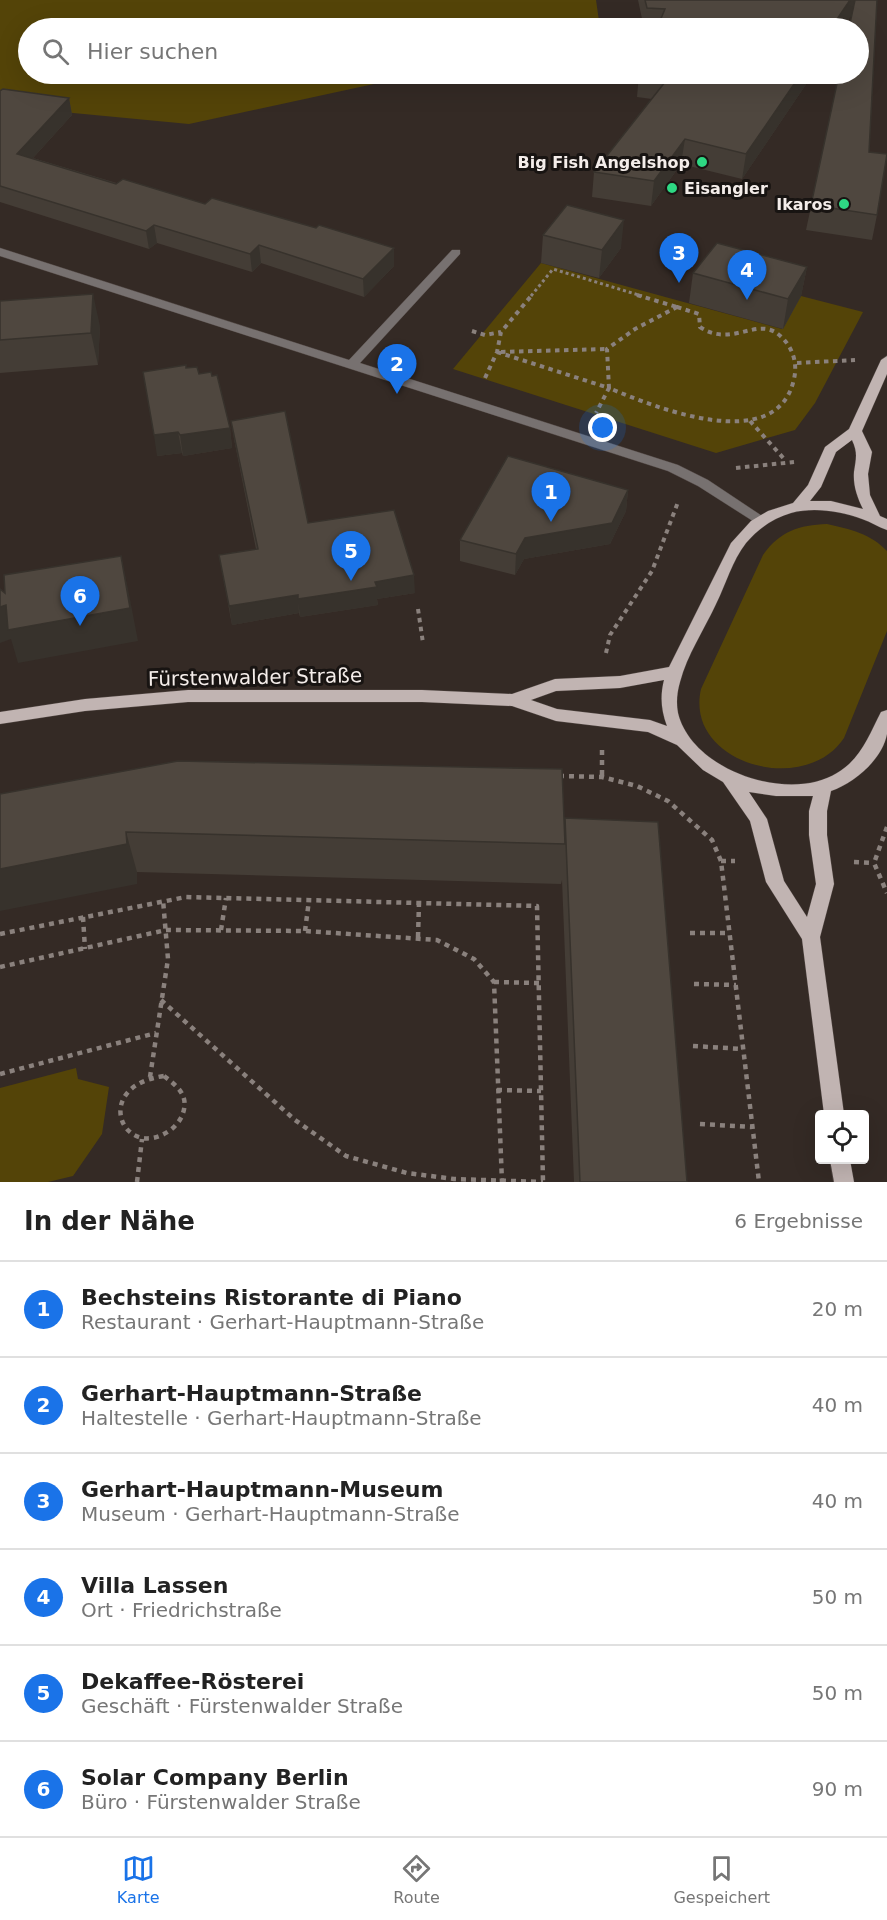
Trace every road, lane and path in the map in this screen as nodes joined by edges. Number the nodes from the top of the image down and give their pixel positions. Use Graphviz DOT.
graph roads {
  1 [pos="0,252"];
  2 [pos="456,252"];
  3 [pos="677,307"];
  4 [pos="472,331"];
  5 [pos="501,332"];
  6 [pos="607,349"];
  7 [pos="497,352"];
  8 [pos="856,360"];
  9 [pos="887,360"];
  10 [pos="797,363"];
  11 [pos="351,365"];
  12 [pos="609,388"];
  13 [pos="463,400"];
  14 [pos="750,421"];
  15 [pos="855,431"];
  16 [pos="584,439"];
  17 [pos="787,462"];
  18 [pos="703,483"];
  19 [pos="798,506"];
  20 [pos="761,520"];
  21 [pos="880,521"];
  22 [pos="418,609"];
  23 [pos="423,643"];
  24 [pos="676,672"];
  25 [pos="602,683"];
  26 [pos="513,700"];
  27 [pos="887,716"];
  28 [pos="0,718"];
  29 [pos="602,720"];
  30 [pos="683,740"];
  31 [pos="554,776"];
  32 [pos="602,777"];
  33 [pos="729,777"];
  34 [pos="824,785"];
  35 [pos="887,827"];
  36 [pos="887,893"];
  37 [pos="226,898"];
  38 [pos="163,900"];
  39 [pos="309,900"];
  40 [pos="419,903"];
  41 [pos="83,917"];
  42 [pos="166,930"];
  43 [pos="221,930"];
  44 [pos="305,931"];
  45 [pos="690,933"];
  46 [pos="730,933"];
  47 [pos="0,934"];
  48 [pos="418,937"];
  49 [pos="811,937"];
  50 [pos="85,949"];
  51 [pos="0,967"];
  52 [pos="494,982"];
  53 [pos="539,983"];
  54 [pos="694,984"];
  55 [pos="736,986"];
  56 [pos="161,1000"];
  57 [pos="156,1033"];
  58 [pos="693,1046"];
  59 [pos="743,1049"];
  60 [pos="0,1074"];
  61 [pos="150,1077"];
  62 [pos="497,1090"];
  63 [pos="541,1091"];
  64 [pos="833,1110"];
  65 [pos="700,1124"];
  66 [pos="752,1127"];
  67 [pos="142,1139"];
  68 [pos="841,1164"];
  69 [pos="502,1181"];
  70 [pos="137,1182"];
  71 [pos="543,1182"];
  72 [pos="759,1182"];
  73 [pos="844,1182"];
  1 -- 11 [label="street"];
  2 -- 11 [label="street"];
  3 -- 5 [label="path"];
  3 -- 6 [label="path"];
  3 -- 10 [label="path"];
  4 -- 5 [label="path"];
  5 -- 7 [label="path"];
  6 -- 7 [label="path"];
  6 -- 12 [label="path"];
  7 -- 12 [label="path"];
  7 -- 13 [label="path"];
  8 -- 10 [label="path"];
  9 -- 15 [label="main road"];
  10 -- 14 [label="path"];
  11 -- 13 [label="street"];
  12 -- 14 [label="path"];
  12 -- 16 [label="path"];
  13 -- 16 [label="street"];
  14 -- 17 [label="path"];
  15 -- 19 [label="main road"];
  15 -- 21 [label="main road"];
  16 -- 18 [label="street"];
  18 -- 20 [label="street"];
  18 -- 25 [label="path"];
  19 -- 20 [label="main road"];
  19 -- 21 [label="main road"];
  20 -- 24 [label="main road"];
  22 -- 23 [label="path"];
  24 -- 25 [label="main road, Fürstenwalder Straße"];
  24 -- 30 [label="main road"];
  25 -- 26 [label="main road, Fürstenwalder Straße"];
  26 -- 28 [label="main road, Fürstenwalder Straße"];
  26 -- 29 [label="main road, Fürstenwalder Straße"];
  27 -- 34 [label="main road"];
  29 -- 30 [label="main road, Fürstenwalder Straße"];
  29 -- 32 [label="path"];
  30 -- 33 [label="main road"];
  31 -- 32 [label="path"];
  32 -- 46 [label="path"];
  33 -- 34 [label="main road"];
  33 -- 49 [label="main road"];
  34 -- 49 [label="main road"];
  35 -- 36 [label="path"];
  37 -- 38 [label="path"];
  37 -- 39 [label="path"];
  37 -- 43 [label="path"];
  38 -- 41 [label="path"];
  38 -- 42 [label="path"];
  39 -- 40 [label="path"];
  39 -- 44 [label="path"];
  40 -- 48 [label="path"];
  40 -- 53 [label="path"];
  41 -- 47 [label="path"];
  41 -- 50 [label="path"];
  42 -- 43 [label="path"];
  42 -- 50 [label="path"];
  42 -- 56 [label="path"];
  43 -- 44 [label="path"];
  44 -- 48 [label="path"];
  45 -- 46 [label="path"];
  46 -- 55 [label="path"];
  48 -- 52 [label="path"];
  49 -- 64 [label="main road"];
  50 -- 51 [label="path"];
  52 -- 53 [label="path"];
  52 -- 62 [label="path"];
  53 -- 63 [label="path"];
  54 -- 55 [label="path"];
  55 -- 59 [label="path"];
  56 -- 57 [label="path"];
  56 -- 69 [label="path"];
  57 -- 60 [label="path"];
  57 -- 61 [label="path"];
  58 -- 59 [label="path"];
  59 -- 66 [label="path"];
  61 -- 67 [label="path"];
  61 -- 67 [label="path"];
  62 -- 63 [label="path"];
  62 -- 69 [label="path"];
  63 -- 71 [label="path"];
  65 -- 66 [label="path"];
  66 -- 72 [label="path"];
  67 -- 70 [label="path"];
  68 -- 73 [label="main road"];
  69 -- 71 [label="path"];
}
